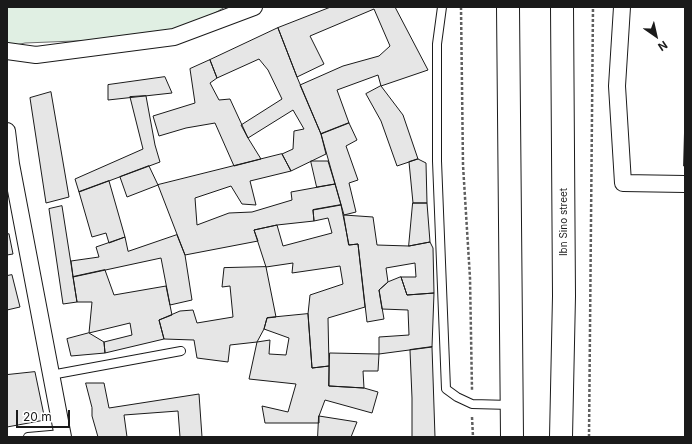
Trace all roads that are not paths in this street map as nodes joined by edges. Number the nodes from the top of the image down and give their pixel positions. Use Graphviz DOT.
graph roads {
  1 [pos="254,7"];
  2 [pos="442,7"];
  3 [pos="508,7"];
  4 [pos="562,7"];
  5 [pos="622,7"];
  6 [pos="7,51"];
  7 [pos="7,132"];
  8 [pos="685,184"];
  9 [pos="181,351"];
  10 [pos="51,375"];
  11 [pos="512,405"];
  12 [pos="62,435"];
  13 [pos="28,437"];
  14 [pos="512,437"];
  15 [pos="561,437"];
  1 -- 6 [label="street"];
  2 -- 11 [label="lane"];
  3 -- 11 [label="main road"];
  4 -- 15 [label="main road, Ibn Sino street"];
  5 -- 8 [label="street"];
  7 -- 10 [label="street"];
  9 -- 10 [label="lane"];
  10 -- 12 [label="street"];
  11 -- 14 [label="main road"];
  12 -- 13 [label="lane"];
}
